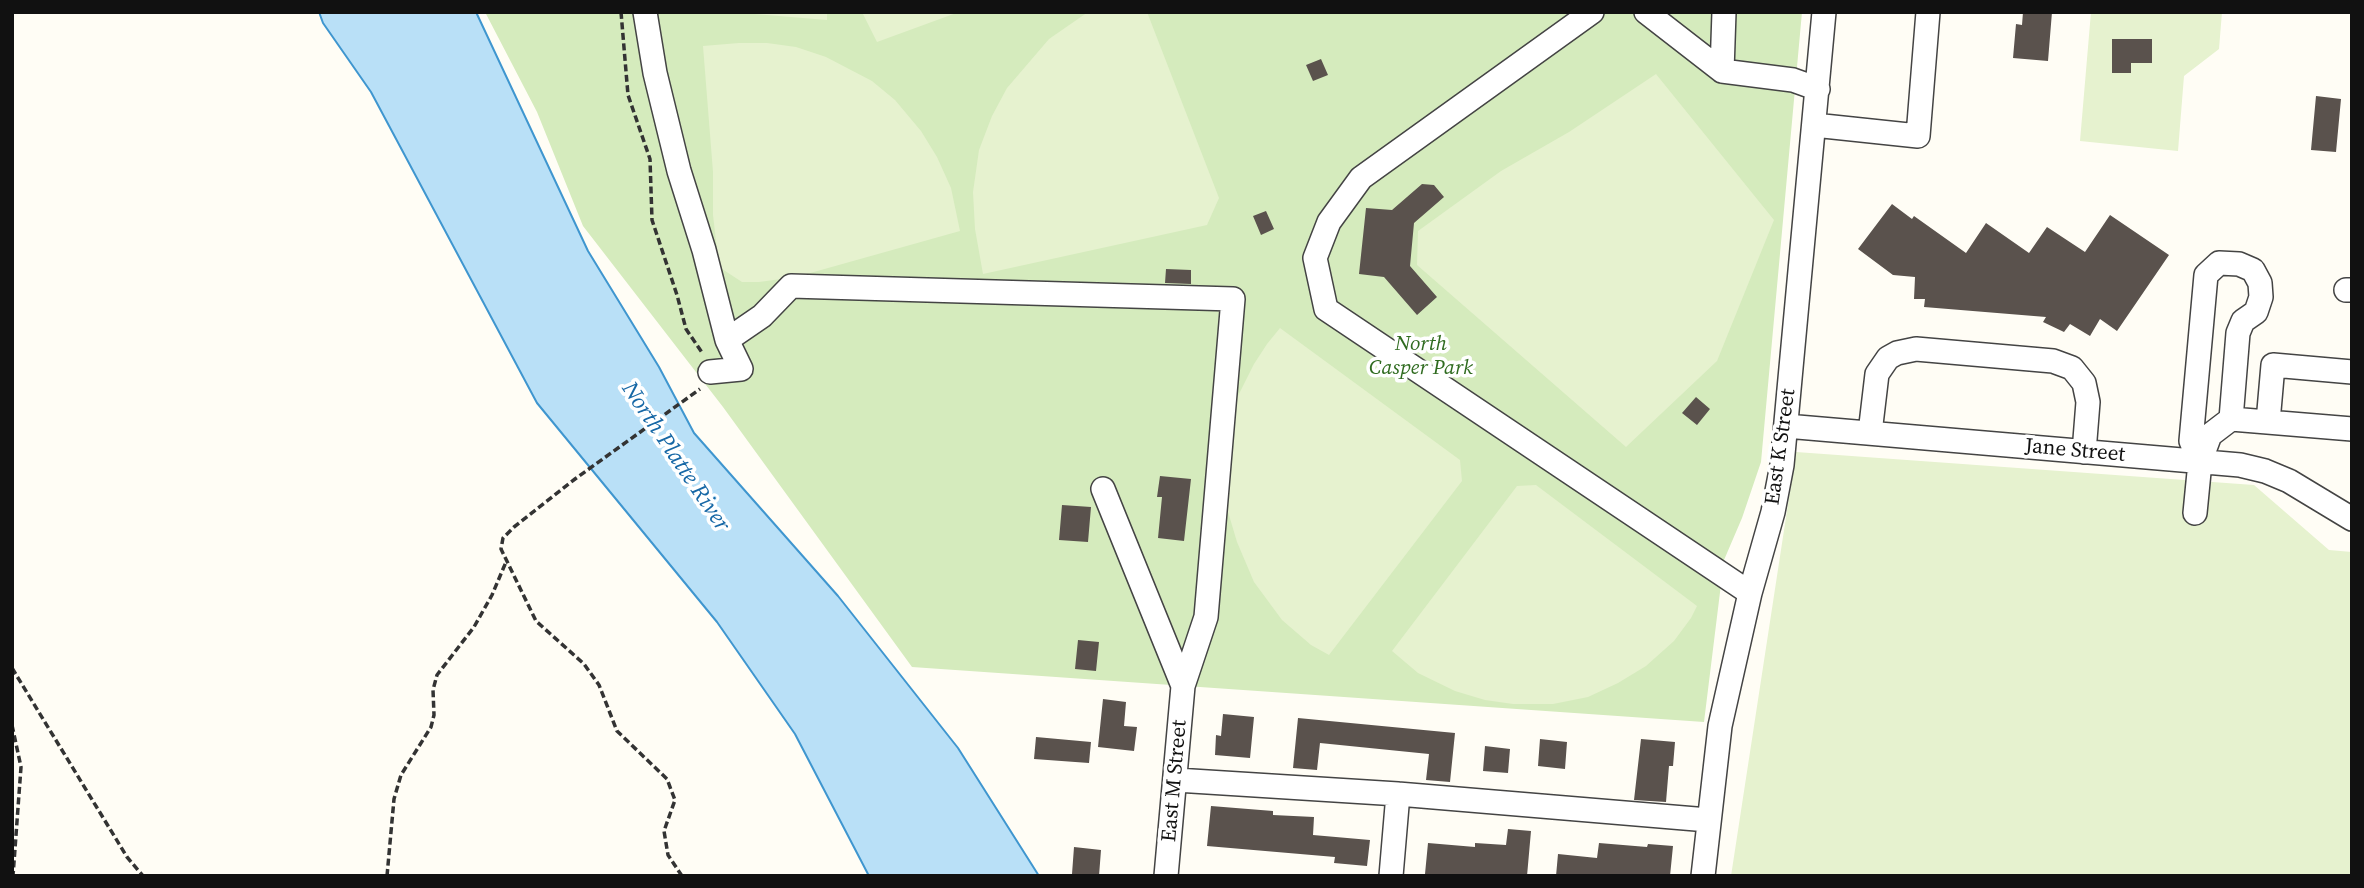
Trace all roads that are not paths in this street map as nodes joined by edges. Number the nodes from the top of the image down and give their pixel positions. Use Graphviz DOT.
graph roads {
  1 [pos="645,12"];
  2 [pos="1592,12"];
  3 [pos="1646,12"];
  4 [pos="1724,12"];
  5 [pos="1824,12"];
  6 [pos="1927,12"];
  7 [pos="1722,71"];
  8 [pos="1818,89"];
  9 [pos="1814,125"];
  10 [pos="727,340"];
  11 [pos="2352,372"];
  12 [pos="704,382"];
  13 [pos="2231,419"];
  14 [pos="2268,422"];
  15 [pos="1786,426"];
  16 [pos="2352,429"];
  17 [pos="1870,433"];
  18 [pos="2084,452"];
  19 [pos="2200,462"];
  20 [pos="1103,489"];
  21 [pos="2195,513"];
  22 [pos="2350,514"];
  23 [pos="1750,593"];
  24 [pos="1183,686"];
  25 [pos="1176,780"];
  26 [pos="1398,793"];
  27 [pos="1708,820"];
  28 [pos="1166,876"];
  29 [pos="1391,876"];
  30 [pos="1703,876"];
  1 -- 10 [label="street"];
  2 -- 23 [label="street"];
  3 -- 7 [label="street"];
  4 -- 7 [label="street"];
  5 -- 8 [label="street, East K Street"];
  6 -- 9 [label="street"];
  7 -- 8 [label="street"];
  8 -- 9 [label="street, East K Street"];
  9 -- 15 [label="street, East K Street"];
  10 -- 12 [label="street"];
  10 -- 24 [label="street"];
  11 -- 14 [label="street"];
  13 -- 14 [label="street"];
  13 -- 19 [label="street"];
  13 -- 19 [label="street"];
  14 -- 16 [label="street"];
  15 -- 17 [label="street, Jane Street"];
  15 -- 23 [label="street, East K Street"];
  17 -- 18 [label="street, Jane Street"];
  17 -- 18 [label="street"];
  18 -- 19 [label="street, Jane Street"];
  19 -- 21 [label="street"];
  19 -- 22 [label="street, Jane Street"];
  20 -- 24 [label="street"];
  23 -- 27 [label="street, East K Street"];
  24 -- 25 [label="street, East M Street"];
  25 -- 26 [label="street"];
  25 -- 28 [label="street, East M Street"];
  26 -- 27 [label="street"];
  26 -- 29 [label="street"];
  27 -- 30 [label="street, East K Street"];
}
